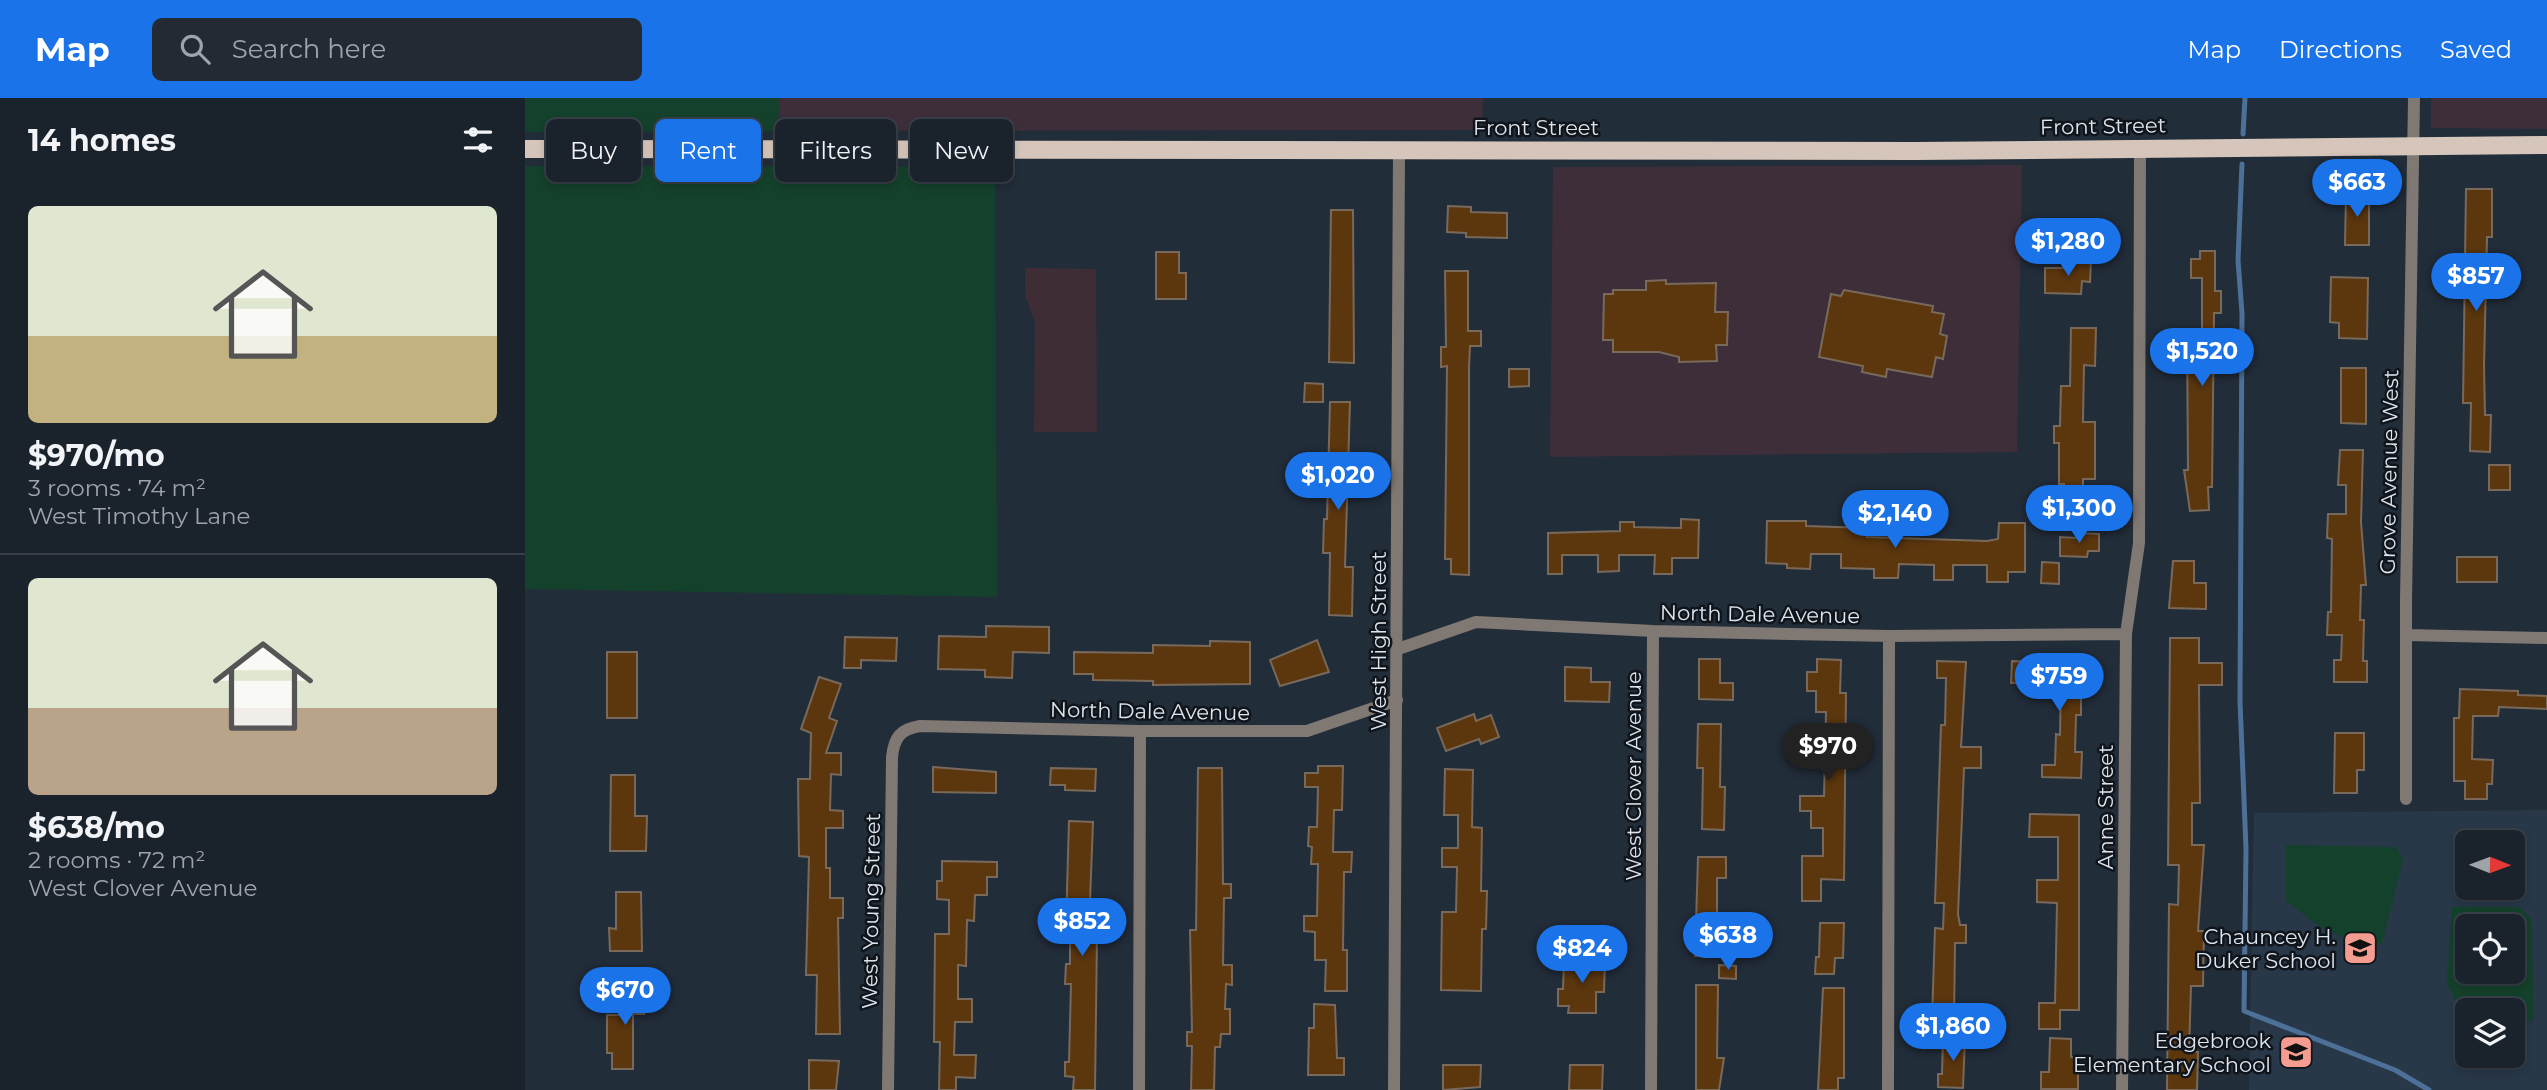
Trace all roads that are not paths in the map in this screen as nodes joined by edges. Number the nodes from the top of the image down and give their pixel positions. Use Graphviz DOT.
graph roads {
  1 [pos="2414,98"];
  2 [pos="2413,145"];
  3 [pos="2547,145"];
  4 [pos="2140,148"];
  5 [pos="525,149"];
  6 [pos="1399,150"];
  7 [pos="1653,631"];
  8 [pos="2126,634"];
  9 [pos="2406,635"];
  10 [pos="1889,636"];
  11 [pos="2547,638"];
  12 [pos="1398,649"];
  13 [pos="1397,700"];
  14 [pos="1140,731"];
  15 [pos="899,733"];
  16 [pos="2406,799"];
  17 [pos="888,1090"];
  18 [pos="1139,1090"];
  19 [pos="1394,1090"];
  20 [pos="1651,1090"];
  21 [pos="1888,1090"];
  22 [pos="2122,1090"];
  1 -- 2 [label="street, Grove Avenue West"];
  2 -- 3 [label="main road, Front Street"];
  2 -- 4 [label="main road, Front Street"];
  2 -- 9 [label="street, Grove Avenue West"];
  4 -- 6 [label="main road, Front Street"];
  4 -- 8 [label="street, Anne Street"];
  5 -- 6 [label="main road, Front Street"];
  6 -- 12 [label="street, West High Street"];
  7 -- 10 [label="street, North Dale Avenue"];
  7 -- 12 [label="street, North Dale Avenue"];
  7 -- 20 [label="street, West Clover Avenue"];
  8 -- 10 [label="street, North Dale Avenue"];
  8 -- 22 [label="street, Anne Street"];
  9 -- 11 [label="street"];
  9 -- 16 [label="street, Grove Avenue West"];
  10 -- 21 [label="street"];
  12 -- 13 [label="street, West High Street"];
  13 -- 14 [label="street, North Dale Avenue"];
  13 -- 19 [label="street, West High Street"];
  14 -- 15 [label="street, North Dale Avenue"];
  14 -- 18 [label="street"];
  15 -- 17 [label="street, West Young Street"];
}
